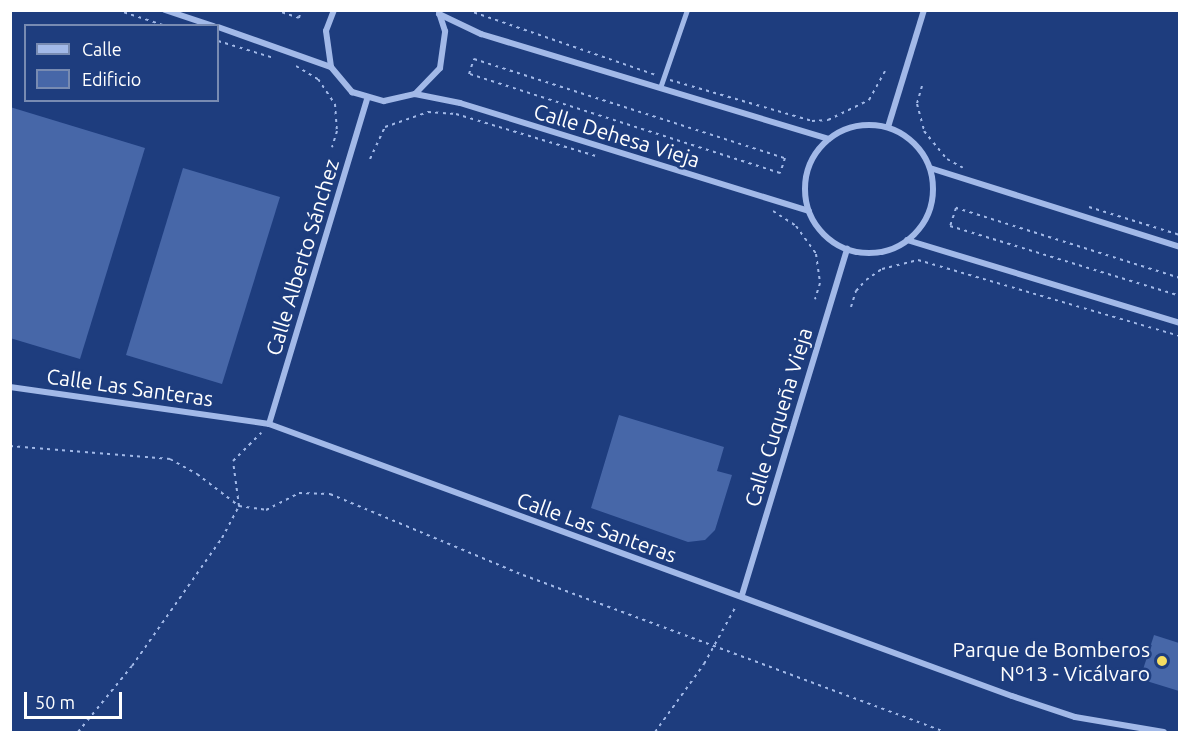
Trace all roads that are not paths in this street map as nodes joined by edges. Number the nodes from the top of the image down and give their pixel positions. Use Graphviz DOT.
graph roads {
  1 [pos="165,10"];
  2 [pos="334,10"];
  3 [pos="687,10"];
  4 [pos="924,10"];
  5 [pos="438,12"];
  6 [pos="207,24"];
  7 [pos="219,27"];
  8 [pos="331,67"];
  9 [pos="660,88"];
  10 [pos="415,94"];
  11 [pos="367,99"];
  12 [pos="888,127"];
  13 [pos="828,139"];
  14 [pos="930,168"];
  15 [pos="809,211"];
  16 [pos="907,240"];
  17 [pos="1179,247"];
  18 [pos="847,249"];
  19 [pos="1179,323"];
  20 [pos="10,387"];
  21 [pos="269,424"];
  22 [pos="742,595"];
  23 [pos="1164,732"];
  1 -- 6 [label="street"];
  2 -- 8 [label="street"];
  3 -- 9 [label="lane"];
  4 -- 12 [label="street"];
  5 -- 9 [label="street"];
  5 -- 10 [label="street"];
  7 -- 8 [label="street"];
  8 -- 11 [label="street"];
  9 -- 13 [label="street"];
  10 -- 11 [label="street"];
  10 -- 15 [label="street, Calle Dehesa Vieja"];
  11 -- 21 [label="street, Calle Alberto Sánchez"];
  12 -- 13 [label="street"];
  12 -- 14 [label="street"];
  13 -- 15 [label="street"];
  14 -- 16 [label="street"];
  14 -- 17 [label="street"];
  15 -- 18 [label="street"];
  16 -- 18 [label="street"];
  16 -- 19 [label="street"];
  18 -- 22 [label="street, Calle Cuqueña Vieja"];
  20 -- 21 [label="street, Calle Las Santeras"];
  21 -- 22 [label="street, Calle Las Santeras"];
  22 -- 23 [label="street, Calle Las Santeras"];
}
